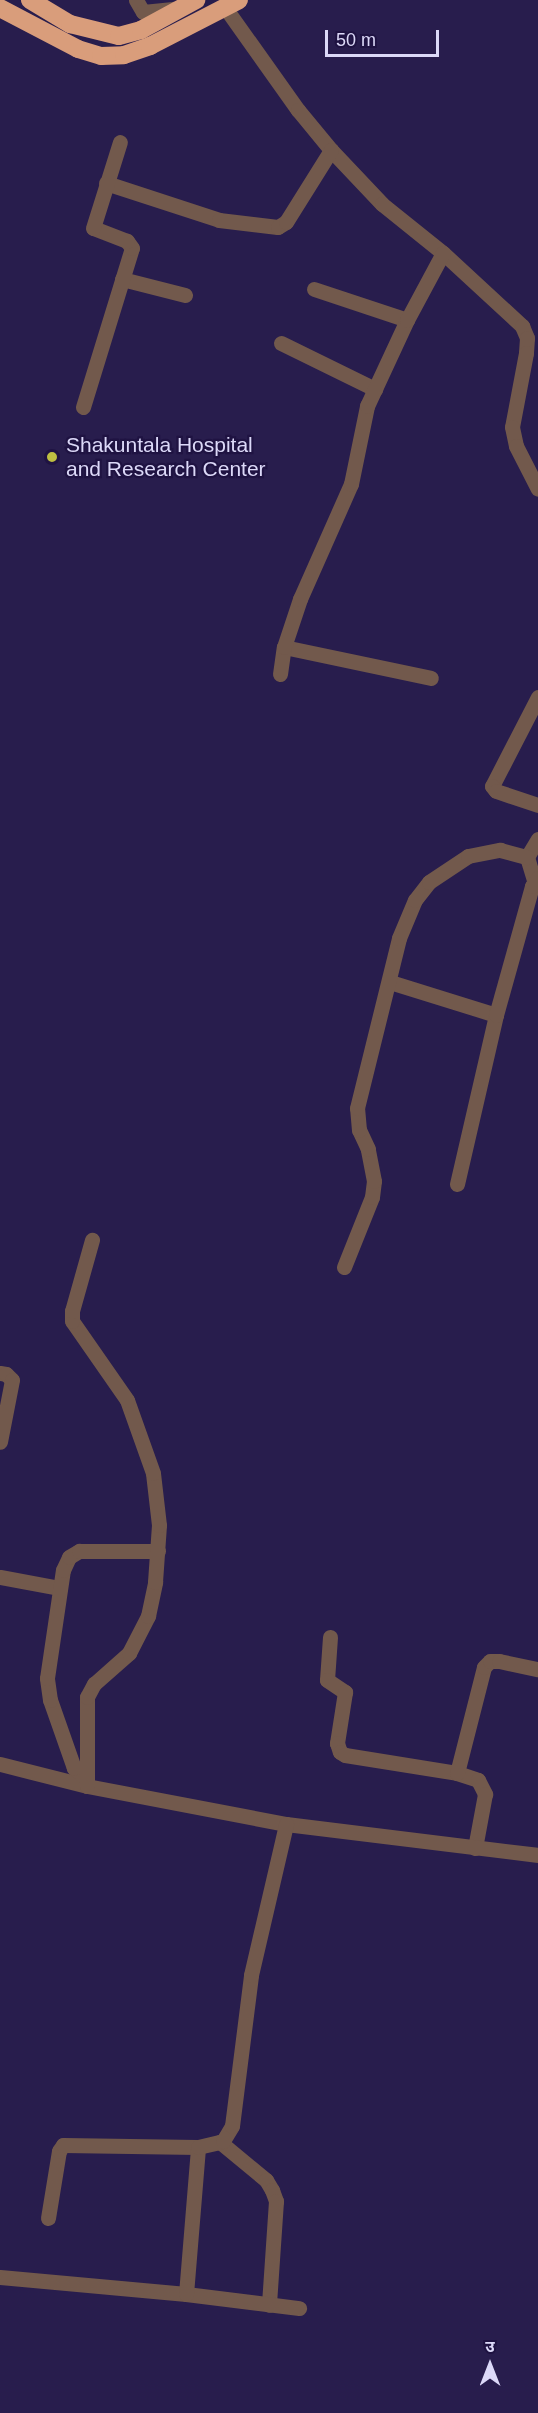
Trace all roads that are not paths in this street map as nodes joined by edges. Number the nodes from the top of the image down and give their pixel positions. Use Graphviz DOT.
graph roads {
  1 [pos="30,0"];
  2 [pos="136,0"];
  3 [pos="196,0"];
  4 [pos="231,3"];
  5 [pos="0,8"];
  6 [pos="180,8"];
  7 [pos="120,142"];
  8 [pos="331,150"];
  9 [pos="106,183"];
  10 [pos="443,253"];
  11 [pos="122,279"];
  12 [pos="314,289"];
  13 [pos="185,295"];
  14 [pos="407,320"];
  15 [pos="281,343"];
  16 [pos="375,389"];
  17 [pos="83,407"];
  18 [pos="538,489"];
  19 [pos="285,646"];
  20 [pos="280,674"];
  21 [pos="430,678"];
  22 [pos="538,698"];
  23 [pos="534,718"];
  24 [pos="538,805"];
  25 [pos="538,839"];
  26 [pos="527,857"];
  27 [pos="536,879"];
  28 [pos="390,982"];
  29 [pos="496,1015"];
  30 [pos="457,1184"];
  31 [pos="92,1240"];
  32 [pos="344,1267"];
  33 [pos="0,1373"];
  34 [pos="0,1442"];
  35 [pos="158,1551"];
  36 [pos="0,1577"];
  37 [pos="60,1588"];
  38 [pos="330,1637"];
  39 [pos="538,1669"];
  40 [pos="0,1764"];
  41 [pos="457,1773"];
  42 [pos="86,1782"];
  43 [pos="286,1824"];
  44 [pos="475,1848"];
  45 [pos="538,1855"];
  46 [pos="220,2142"];
  47 [pos="198,2147"];
  48 [pos="48,2218"];
  49 [pos="0,2277"];
  50 [pos="186,2294"];
  51 [pos="269,2304"];
  52 [pos="299,2308"];
  1 -- 6 [label="highway"];
  2 -- 6 [label="street"];
  3 -- 6 [label="highway"];
  4 -- 5 [label="highway"];
  4 -- 8 [label="street"];
  7 -- 9 [label="street"];
  8 -- 9 [label="street"];
  8 -- 10 [label="street"];
  9 -- 11 [label="street"];
  10 -- 14 [label="street"];
  10 -- 18 [label="street"];
  11 -- 13 [label="street"];
  11 -- 17 [label="street"];
  12 -- 14 [label="street"];
  14 -- 16 [label="street"];
  15 -- 16 [label="street"];
  16 -- 19 [label="street"];
  19 -- 20 [label="street"];
  19 -- 21 [label="street"];
  22 -- 23 [label="street"];
  23 -- 24 [label="street"];
  25 -- 26 [label="street"];
  26 -- 27 [label="street"];
  26 -- 28 [label="street"];
  27 -- 29 [label="street"];
  28 -- 29 [label="street"];
  28 -- 32 [label="street"];
  29 -- 30 [label="street"];
  31 -- 35 [label="street"];
  33 -- 34 [label="street"];
  35 -- 37 [label="street"];
  35 -- 42 [label="street"];
  36 -- 37 [label="street"];
  37 -- 42 [label="street"];
  38 -- 41 [label="street"];
  39 -- 41 [label="street"];
  40 -- 42 [label="street"];
  41 -- 44 [label="street"];
  42 -- 43 [label="street"];
  43 -- 44 [label="street"];
  43 -- 46 [label="street"];
  44 -- 45 [label="street"];
  46 -- 47 [label="street"];
  46 -- 51 [label="street"];
  47 -- 48 [label="street"];
  47 -- 50 [label="street"];
  49 -- 50 [label="street"];
  50 -- 51 [label="street"];
  51 -- 52 [label="street"];
}
